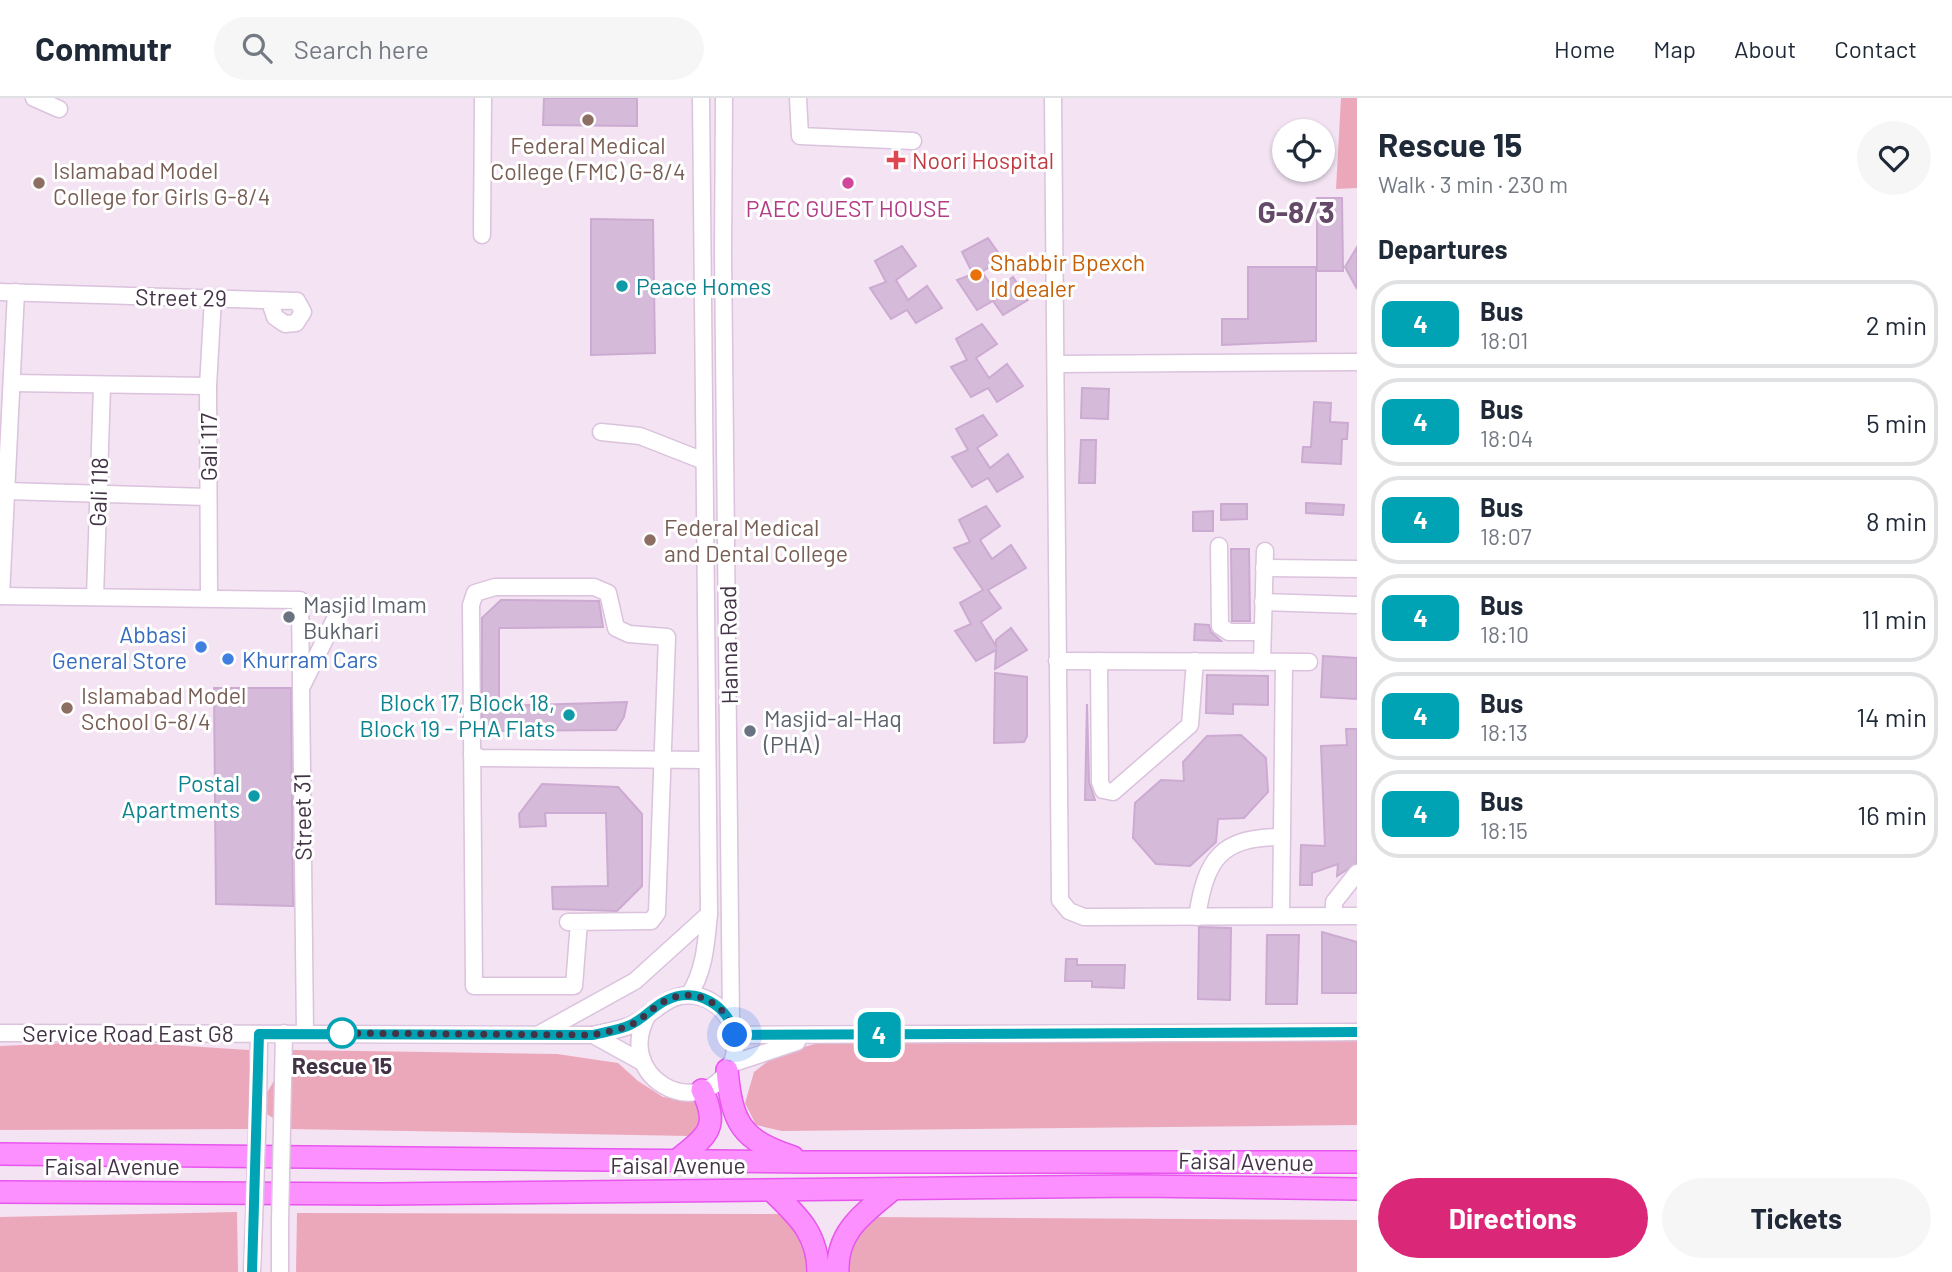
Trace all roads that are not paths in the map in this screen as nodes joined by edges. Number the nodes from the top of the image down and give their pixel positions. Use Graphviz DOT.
graph roads {
  1 [pos="34,98"];
  2 [pos="483,98"];
  3 [pos="701,98"];
  4 [pos="724,98"];
  5 [pos="798,98"];
  6 [pos="1053,98"];
  7 [pos="59,110"];
  8 [pos="913,141"];
  9 [pos="482,235"];
  10 [pos="8,292"];
  11 [pos="213,298"];
  12 [pos="270,302"];
  13 [pos="1357,362"];
  14 [pos="1056,364"];
  15 [pos="13,383"];
  16 [pos="208,386"];
  17 [pos="102,387"];
  18 [pos="601,432"];
  19 [pos="704,461"];
  20 [pos="6,491"];
  21 [pos="98,495"];
  22 [pos="208,497"];
  23 [pos="705,497"];
  24 [pos="726,498"];
  25 [pos="1219,546"];
  26 [pos="1265,551"];
  27 [pos="1264,568"];
  28 [pos="1357,569"];
  29 [pos="0,596"];
  30 [pos="95,597"];
  31 [pos="209,597"];
  32 [pos="1263,602"];
  33 [pos="1355,605"];
  34 [pos="335,619"];
  35 [pos="1262,632"];
  36 [pos="1057,660"];
  37 [pos="1099,661"];
  38 [pos="1195,661"];
  39 [pos="1262,662"];
  40 [pos="1284,662"];
  41 [pos="1309,662"];
  42 [pos="299,691"];
  43 [pos="472,754"];
  44 [pos="661,759"];
  45 [pos="707,760"];
  46 [pos="1282,837"];
  47 [pos="1357,873"];
  48 [pos="709,914"];
  49 [pos="1197,916"];
  50 [pos="1282,916"];
  51 [pos="1334,916"];
  52 [pos="1357,916"];
  53 [pos="689,995"];
  54 [pos="649,1013"];
  55 [pos="733,1029"];
  56 [pos="1357,1032"];
  57 [pos="0,1033"];
  58 [pos="284,1033"];
  59 [pos="305,1033"];
  60 [pos="259,1034"];
  61 [pos="539,1035"];
  62 [pos="593,1035"];
  63 [pos="834,1035"];
  64 [pos="642,1062"];
  65 [pos="729,1067"];
  66 [pos="702,1090"];
  67 [pos="0,1154"];
  68 [pos="677,1161"];
  69 [pos="806,1161"];
  70 [pos="1357,1162"];
  71 [pos="1357,1189"];
  72 [pos="892,1190"];
  73 [pos="772,1191"];
  74 [pos="0,1192"];
  75 [pos="252,1272"];
  76 [pos="280,1272"];
  77 [pos="818,1272"];
  78 [pos="838,1272"];
  1 -- 7 [label="street"];
  2 -- 9 [label="street"];
  3 -- 19 [label="street, Hanna Road"];
  4 -- 24 [label="street, Hanna Road"];
  5 -- 8 [label="street"];
  6 -- 14 [label="street"];
  10 -- 11 [label="street, Street 29"];
  10 -- 15 [label="street"];
  11 -- 12 [label="street, Street 29"];
  11 -- 16 [label="street, Gali 117"];
  13 -- 14 [label="street"];
  14 -- 36 [label="street"];
  15 -- 17 [label="street"];
  15 -- 20 [label="street"];
  16 -- 17 [label="street"];
  16 -- 22 [label="street, Gali 117"];
  17 -- 21 [label="street, Gali 118"];
  18 -- 19 [label="street"];
  19 -- 23 [label="street, Hanna Road"];
  20 -- 21 [label="street"];
  20 -- 29 [label="street"];
  21 -- 22 [label="street"];
  21 -- 30 [label="street, Gali 118"];
  22 -- 31 [label="street, Gali 117"];
  23 -- 24 [label="street"];
  23 -- 45 [label="street, Hanna Road"];
  24 -- 55 [label="street, Hanna Road"];
  25 -- 35 [label="street"];
  26 -- 27 [label="street"];
  27 -- 28 [label="street"];
  27 -- 32 [label="street"];
  29 -- 30 [label="street"];
  30 -- 31 [label="street"];
  31 -- 42 [label="street, Street 31"];
  32 -- 33 [label="street"];
  32 -- 35 [label="street"];
  34 -- 42 [label="street"];
  35 -- 39 [label="street"];
  36 -- 37 [label="street"];
  36 -- 49 [label="street"];
  37 -- 38 [label="street"];
  37 -- 38 [label="street"];
  38 -- 39 [label="street"];
  39 -- 40 [label="street"];
  40 -- 41 [label="street"];
  40 -- 46 [label="street"];
  42 -- 59 [label="street, Street 31"];
  43 -- 44 [label="street"];
  43 -- 44 [label="street"];
  43 -- 44 [label="street"];
  44 -- 45 [label="street"];
  45 -- 48 [label="street, Hanna Road"];
  46 -- 49 [label="street"];
  46 -- 50 [label="street"];
  47 -- 51 [label="street"];
  48 -- 53 [label="street, Hanna Road"];
  48 -- 61 [label="street"];
  49 -- 50 [label="street"];
  50 -- 51 [label="street"];
  51 -- 52 [label="street"];
  53 -- 54 [label="street"];
  53 -- 55 [label="street"];
  54 -- 62 [label="street"];
  54 -- 64 [label="street"];
  55 -- 63 [label="street"];
  55 -- 65 [label="street"];
  56 -- 63 [label="street"];
  57 -- 60 [label="street, Service Road East G8"];
  58 -- 59 [label="street, Service Road East G8"];
  58 -- 60 [label="street, Service Road East G8"];
  58 -- 76 [label="street, bridge"];
  59 -- 61 [label="street, Service Road East G8"];
  60 -- 75 [label="street, bridge"];
  61 -- 62 [label="street, Service Road East G8"];
  62 -- 64 [label="street"];
  63 -- 65 [label="street"];
  64 -- 66 [label="street"];
  65 -- 66 [label="street"];
  65 -- 69 [label="main road"];
  66 -- 68 [label="main road"];
  67 -- 68 [label="main road, Faisal Avenue"];
  68 -- 69 [label="main road, Faisal Avenue"];
  69 -- 70 [label="main road, Faisal Avenue"];
  71 -- 72 [label="main road, Faisal Avenue"];
  72 -- 73 [label="main road, Faisal Avenue"];
  72 -- 78 [label="main road"];
  73 -- 74 [label="main road, Faisal Avenue"];
  73 -- 77 [label="main road"];
}
